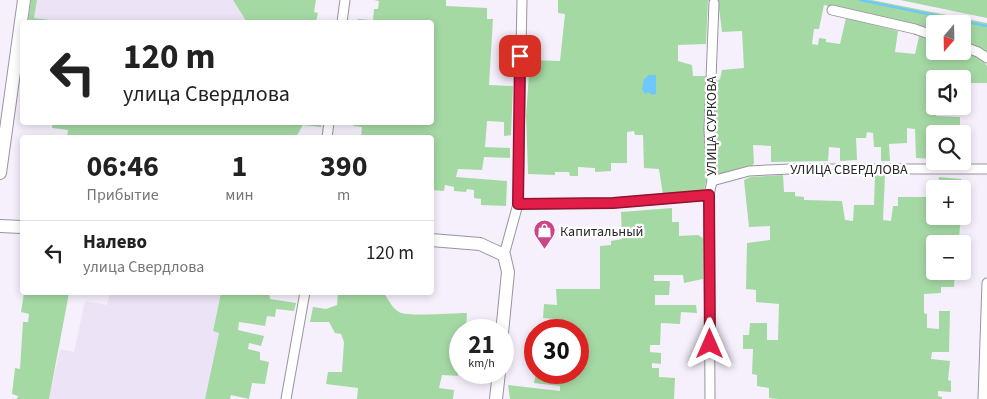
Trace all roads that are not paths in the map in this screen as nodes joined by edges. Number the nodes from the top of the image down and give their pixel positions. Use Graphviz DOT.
graph roads {
  1 [pos="24,0"];
  2 [pos="345,0"];
  3 [pos="522,0"];
  4 [pos="714,3"];
  5 [pos="832,10"];
  6 [pos="21,20"];
  7 [pos="342,20"];
  8 [pos="20,29"];
  9 [pos="926,33"];
  10 [pos="971,49"];
  11 [pos="987,58"];
  12 [pos="987,169"];
  13 [pos="0,173"];
  14 [pos="712,180"];
  15 [pos="709,195"];
  16 [pos="518,204"];
  17 [pos="0,226"];
  18 [pos="20,227"];
  19 [pos="434,240"];
  20 [pos="504,255"];
  21 [pos="987,283"];
  22 [pos="304,295"];
  23 [pos="503,319"];
  24 [pos="498,384"];
  25 [pos="286,399"];
  26 [pos="496,399"];
  27 [pos="710,399"];
  28 [pos="983,399"];
  1 -- 6 [label="street"];
  2 -- 7 [label="street"];
  3 -- 16 [label="street"];
  4 -- 14 [label="street, УЛИЦА СУРКОВА"];
  5 -- 9 [label="street"];
  8 -- 13 [label="street"];
  10 -- 11 [label="street"];
  12 -- 14 [label="street, УЛИЦА СВЕРДЛОВА"];
  14 -- 15 [label="street, УЛИЦА СУРКОВА"];
  15 -- 16 [label="street"];
  15 -- 27 [label="street, УЛИЦА СУРКОВА"];
  16 -- 20 [label="street"];
  17 -- 18 [label="street"];
  19 -- 20 [label="street"];
  20 -- 23 [label="street"];
  21 -- 28 [label="street"];
  22 -- 25 [label="street"];
  24 -- 26 [label="street"];
}
